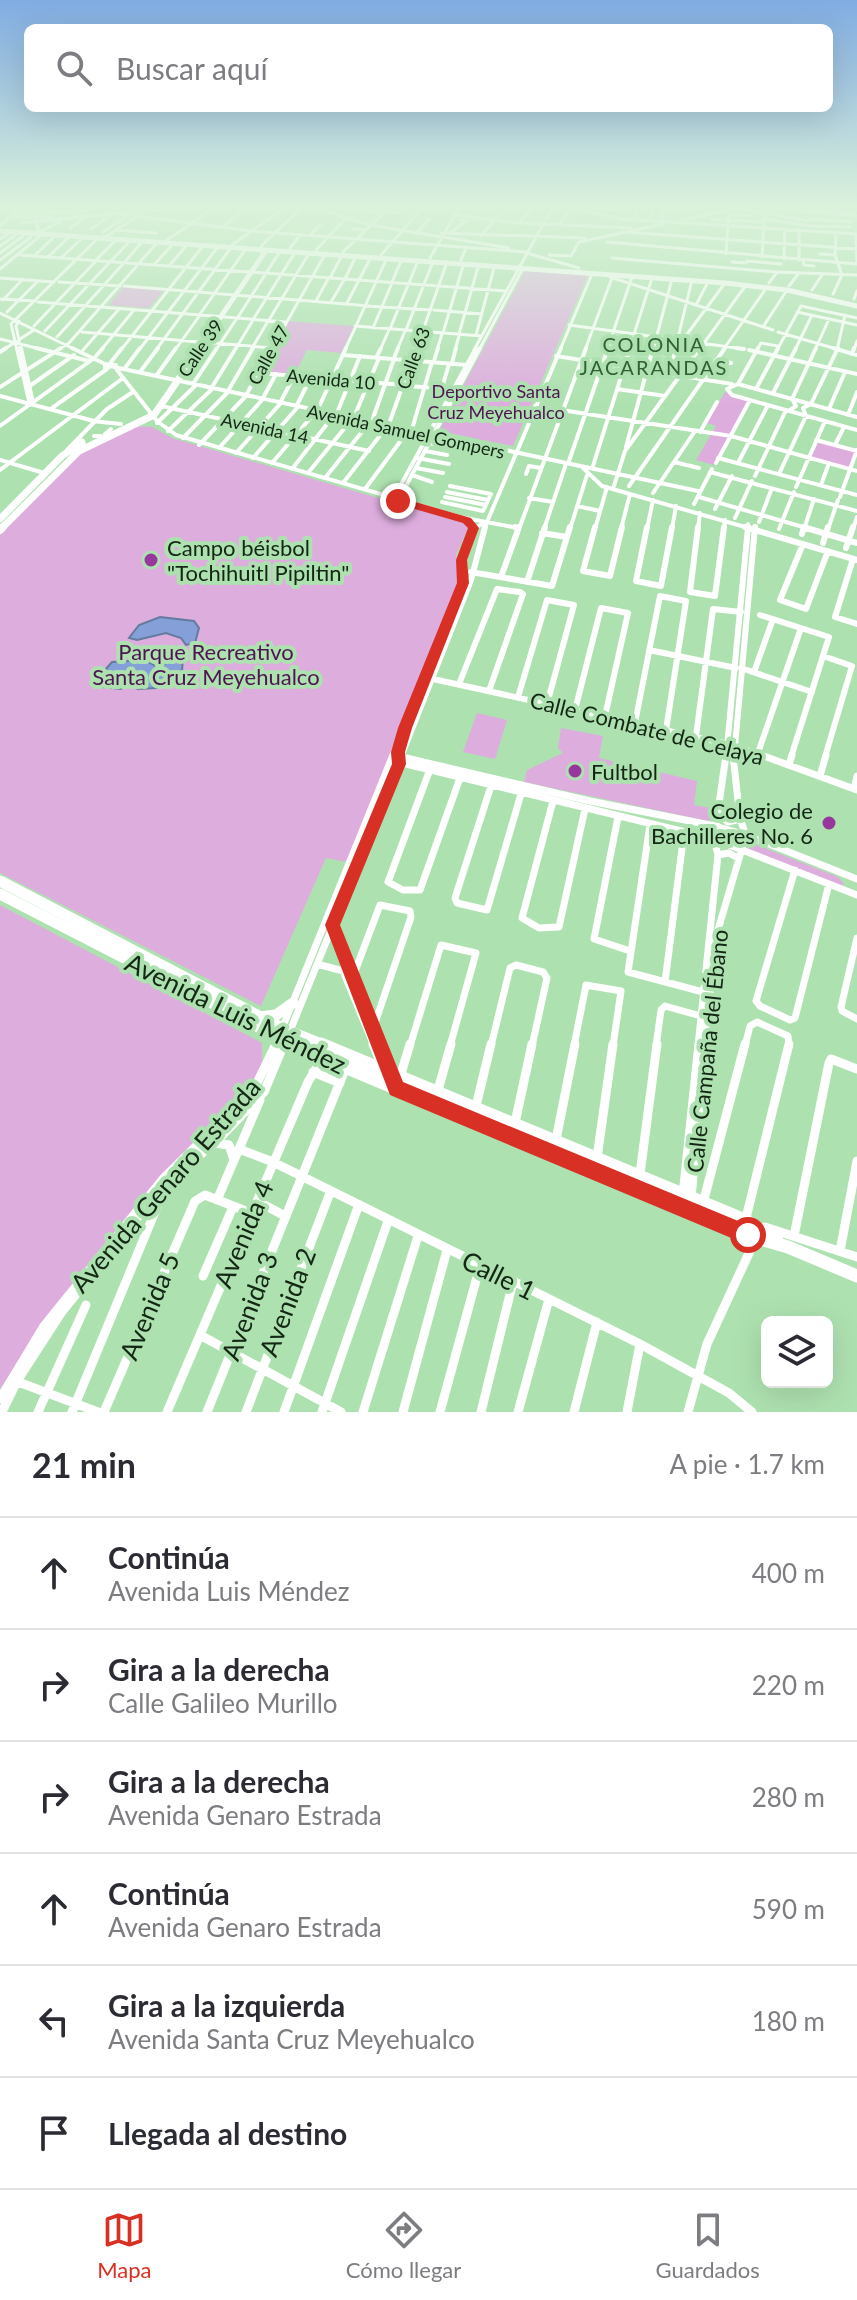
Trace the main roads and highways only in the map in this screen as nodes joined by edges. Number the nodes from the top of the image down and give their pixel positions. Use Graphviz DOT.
graph roads {
  1 [pos="248,274"];
  2 [pos="603,274"];
  3 [pos="660,274"];
  4 [pos="723,280"];
  5 [pos="768,285"];
  6 [pos="855,302"];
  7 [pos="175,381"];
  8 [pos="150,419"];
  9 [pos="110,432"];
  10 [pos="96,438"];
  11 [pos="0,519"];
  12 [pos="0,530"];
  13 [pos="0,881"];
  14 [pos="0,894"];
  15 [pos="293,1003"];
  16 [pos="260,1017"];
  17 [pos="284,1035"];
  18 [pos="393,1076"];
  19 [pos="791,1242"];
  20 [pos="857,1276"];
  1 -- 7 [label="main road, Calle 39"];
  2 -- 4 [label="main road"];
  3 -- 4 [label="main road"];
  4 -- 5 [label="main road"];
  4 -- 5 [label="main road"];
  5 -- 6 [label="main road"];
  7 -- 8 [label="main road, Calle 39"];
  7 -- 8 [label="main road, Calle 39"];
  8 -- 9 [label="main road"];
  8 -- 9 [label="main road"];
  9 -- 10 [label="main road"];
  10 -- 11 [label="main road"];
  10 -- 12 [label="main road"];
  13 -- 16 [label="main road, Avenida Luis Méndez"];
  14 -- 17 [label="main road, Avenida Luis Méndez"];
  15 -- 16 [label="main road"];
  16 -- 17 [label="main road, Avenida Luis Méndez"];
  17 -- 18 [label="main road, Avenida Luis Méndez"];
  17 -- 18 [label="main road, Avenida Luis Méndez"];
  18 -- 19 [label="main road, Avenida Luis Méndez"];
  18 -- 19 [label="main road, Avenida Luis Méndez"];
  19 -- 20 [label="main road, Avenida Luis Méndez"];
}
